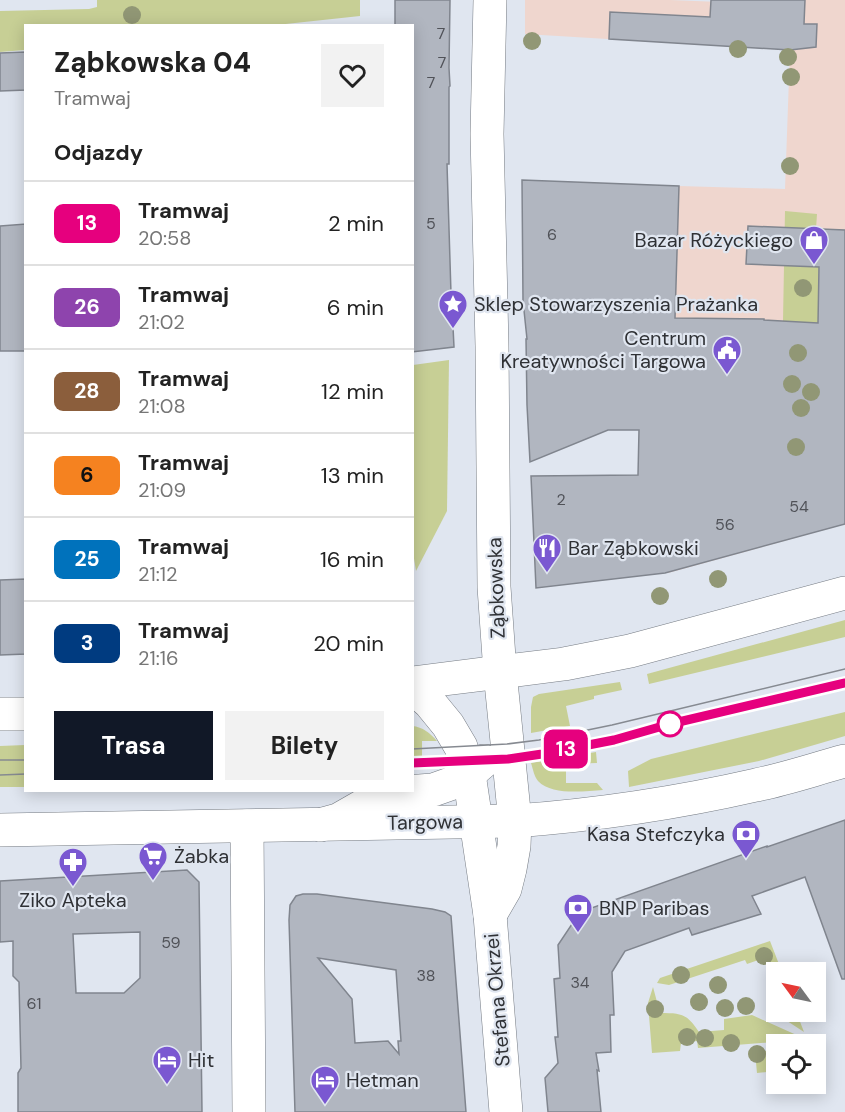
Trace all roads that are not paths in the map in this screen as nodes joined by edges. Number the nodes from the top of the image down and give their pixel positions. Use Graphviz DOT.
graph roads {
  1 [pos="489,0"];
  2 [pos="845,592"];
  3 [pos="500,672"];
  4 [pos="414,683"];
  5 [pos="414,689"];
  6 [pos="0,714"];
  7 [pos="24,714"];
  8 [pos="506,734"];
  9 [pos="845,761"];
  10 [pos="469,774"];
  11 [pos="414,791"];
  12 [pos="406,792"];
  13 [pos="476,821"];
  14 [pos="515,821"];
  15 [pos="320,825"];
  16 [pos="247,826"];
  17 [pos="0,830"];
  18 [pos="490,915"];
  19 [pos="249,1112"];
  20 [pos="506,1112"];
  1 -- 3 [label="street, Ząbkowska"];
  2 -- 3 [label="street"];
  3 -- 4 [label="street"];
  3 -- 8 [label="street, Ząbkowska"];
  5 -- 10 [label="street"];
  6 -- 7 [label="street"];
  8 -- 10 [label="street"];
  8 -- 14 [label="street, Ząbkowska"];
  9 -- 14 [label="street, Targowa"];
  10 -- 11 [label="street"];
  10 -- 13 [label="street"];
  12 -- 15 [label="street"];
  13 -- 14 [label="street, Targowa"];
  13 -- 15 [label="street, Targowa"];
  13 -- 18 [label="street"];
  14 -- 18 [label="street, Stefana Okrzei"];
  15 -- 16 [label="street, Targowa"];
  16 -- 17 [label="street, Targowa"];
  16 -- 19 [label="street"];
  18 -- 20 [label="street, Stefana Okrzei"];
}
